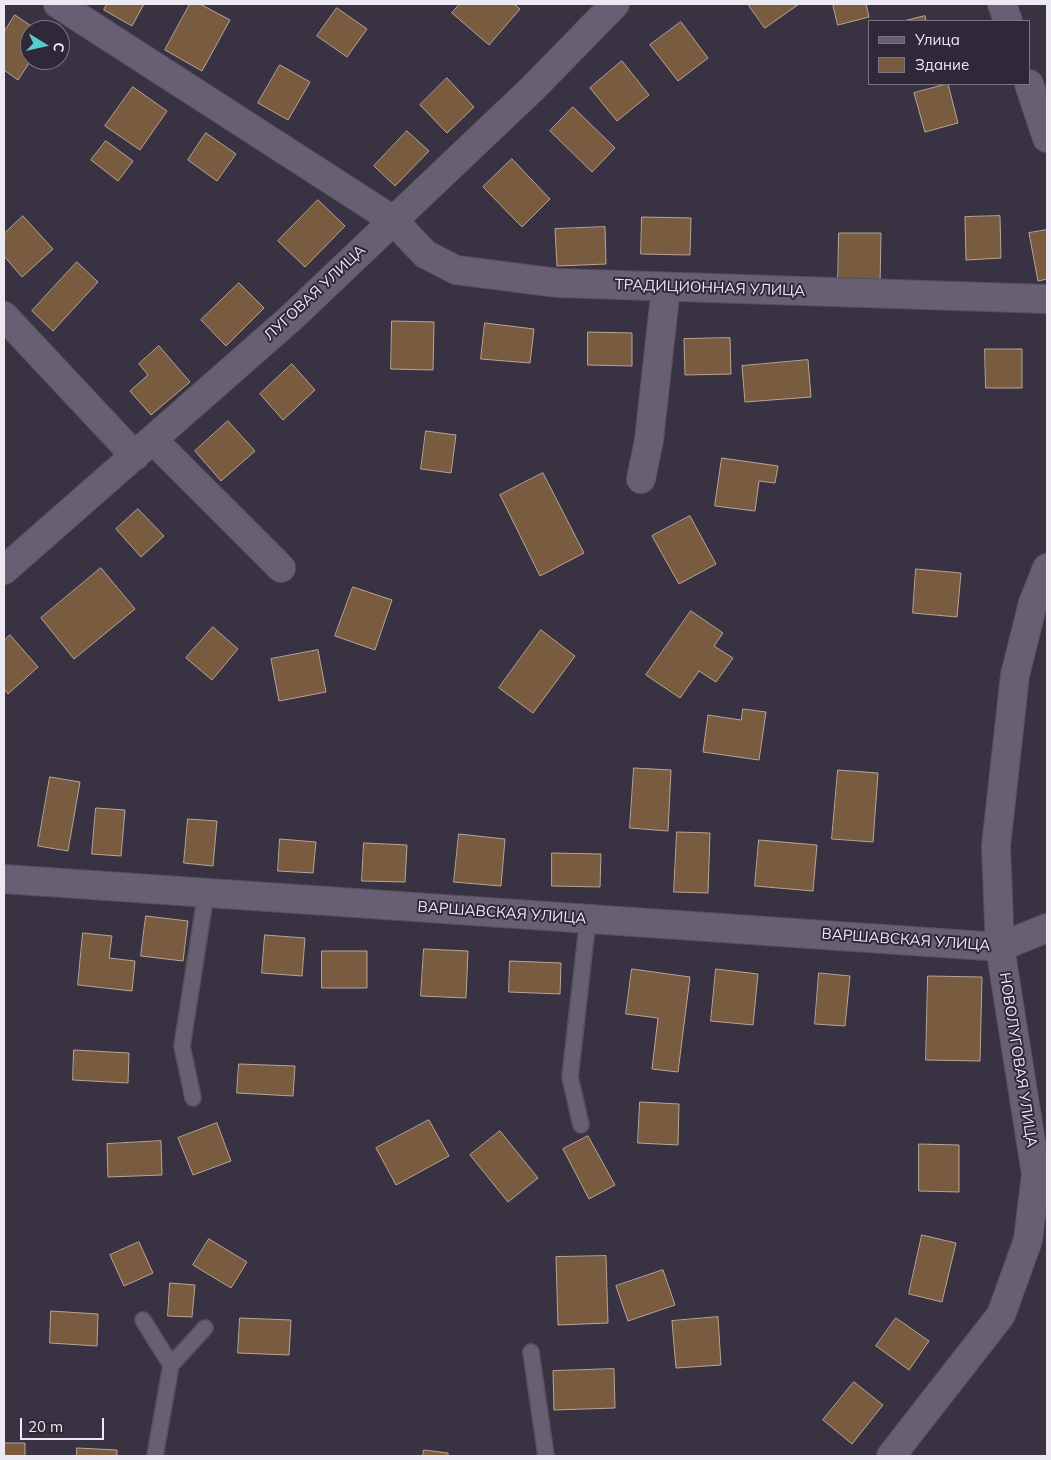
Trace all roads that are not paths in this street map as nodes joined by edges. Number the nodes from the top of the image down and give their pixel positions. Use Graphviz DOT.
graph roads {
  1 [pos="58,4"];
  2 [pos="615,4"];
  3 [pos="1002,4"];
  4 [pos="1008,20"];
  5 [pos="1029,85"];
  6 [pos="1047,138"];
  7 [pos="393,220"];
  8 [pos="666,287"];
  9 [pos="1047,299"];
  10 [pos="4,316"];
  11 [pos="144,448"];
  12 [pos="641,479"];
  13 [pos="281,568"];
  14 [pos="1047,568"];
  15 [pos="4,570"];
  16 [pos="4,879"];
  17 [pos="206,893"];
  18 [pos="588,918"];
  19 [pos="1047,928"];
  20 [pos="1000,947"];
  21 [pos="193,1098"];
  22 [pos="581,1125"];
  23 [pos="143,1320"];
  24 [pos="205,1328"];
  25 [pos="531,1352"];
  26 [pos="171,1364"];
  27 [pos="155,1456"];
  28 [pos="546,1456"];
  29 [pos="891,1456"];
  1 -- 7 [label="street, ТРАДИЦИОННАЯ УЛИЦА"];
  2 -- 7 [label="street, ЛУГОВАЯ УЛИЦА"];
  3 -- 4 [label="street"];
  5 -- 6 [label="street"];
  7 -- 8 [label="street, ТРАДИЦИОННАЯ УЛИЦА"];
  7 -- 11 [label="street, ЛУГОВАЯ УЛИЦА"];
  8 -- 9 [label="street, ТРАДИЦИОННАЯ УЛИЦА"];
  8 -- 12 [label="street"];
  10 -- 11 [label="street"];
  11 -- 13 [label="street"];
  11 -- 15 [label="street, ЛУГОВАЯ УЛИЦА"];
  14 -- 20 [label="street, НОВОЛУГОВАЯ УЛИЦА"];
  16 -- 17 [label="street, ВАРШАВСКАЯ УЛИЦА"];
  17 -- 18 [label="street, ВАРШАВСКАЯ УЛИЦА"];
  17 -- 21 [label="lane"];
  18 -- 20 [label="street, ВАРШАВСКАЯ УЛИЦА"];
  18 -- 22 [label="lane"];
  19 -- 20 [label="street"];
  20 -- 29 [label="street, НОВОЛУГОВАЯ УЛИЦА"];
  23 -- 26 [label="lane"];
  24 -- 26 [label="lane"];
  25 -- 28 [label="lane"];
  26 -- 27 [label="lane"];
}
